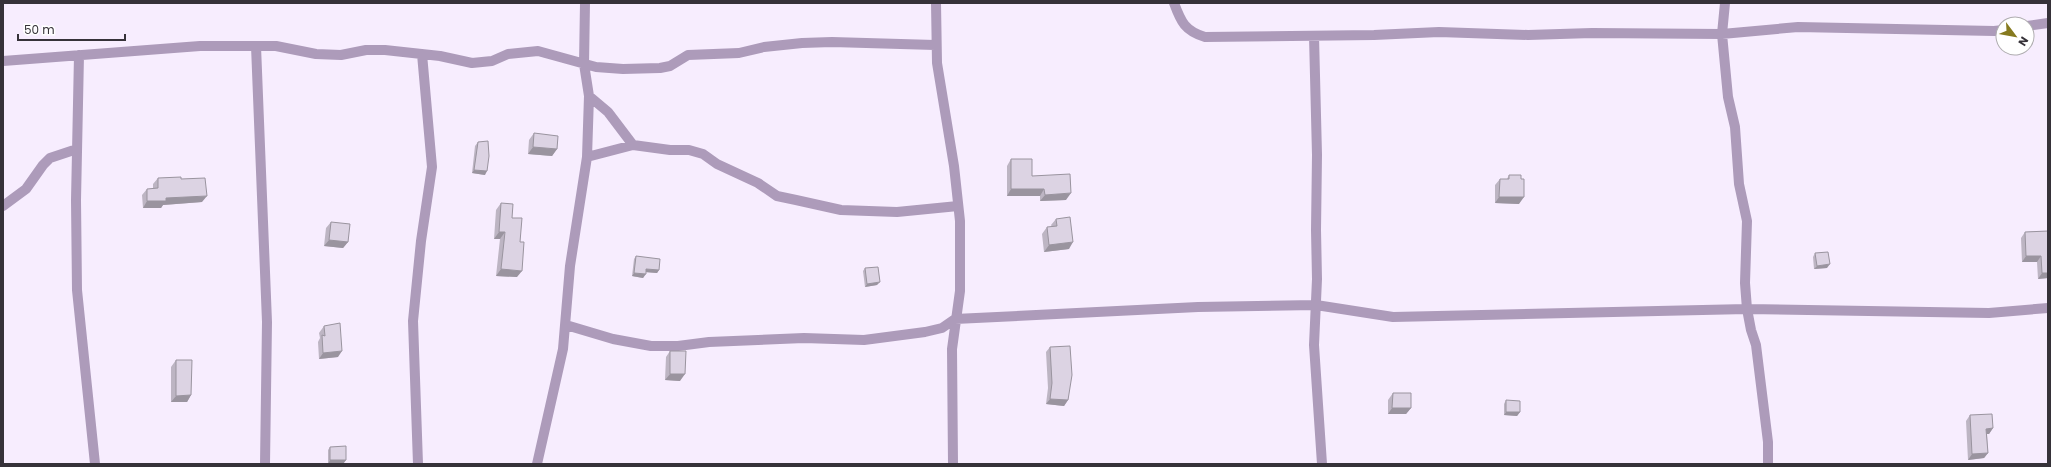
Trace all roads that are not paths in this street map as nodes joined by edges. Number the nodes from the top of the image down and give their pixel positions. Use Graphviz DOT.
graph roads {
  1 [pos="585,3"];
  2 [pos="936,3"];
  3 [pos="1174,3"];
  4 [pos="1725,3"];
  5 [pos="2048,23"];
  6 [pos="2035,25"];
  7 [pos="1995,31"];
  8 [pos="1722,34"];
  9 [pos="1314,36"];
  10 [pos="935,45"];
  11 [pos="256,46"];
  12 [pos="422,54"];
  13 [pos="79,55"];
  14 [pos="3,61"];
  15 [pos="584,64"];
  16 [pos="589,96"];
  17 [pos="633,145"];
  18 [pos="77,149"];
  19 [pos="587,157"];
  20 [pos="3,206"];
  21 [pos="958,206"];
  22 [pos="1316,305"];
  23 [pos="2048,308"];
  24 [pos="1747,309"];
  25 [pos="954,320"];
  26 [pos="566,325"];
  27 [pos="95,464"];
  28 [pos="265,464"];
  29 [pos="418,464"];
  30 [pos="537,464"];
  31 [pos="953,464"];
  32 [pos="1322,464"];
  33 [pos="1768,464"];
  1 -- 15 [label="street"];
  2 -- 10 [label="street"];
  3 -- 9 [label="street"];
  4 -- 8 [label="street"];
  5 -- 6 [label="street"];
  7 -- 8 [label="street"];
  8 -- 9 [label="street"];
  8 -- 24 [label="street"];
  9 -- 22 [label="street"];
  10 -- 15 [label="street"];
  10 -- 21 [label="street"];
  11 -- 12 [label="street"];
  11 -- 13 [label="street"];
  11 -- 28 [label="street"];
  12 -- 15 [label="street"];
  12 -- 29 [label="street"];
  13 -- 14 [label="street"];
  13 -- 18 [label="street"];
  15 -- 16 [label="street"];
  16 -- 17 [label="street"];
  16 -- 19 [label="street"];
  17 -- 19 [label="street"];
  17 -- 21 [label="street"];
  18 -- 20 [label="street"];
  18 -- 27 [label="street"];
  19 -- 26 [label="street"];
  21 -- 25 [label="street"];
  22 -- 24 [label="street"];
  22 -- 25 [label="street"];
  22 -- 32 [label="street"];
  23 -- 24 [label="street"];
  24 -- 33 [label="street"];
  25 -- 26 [label="street"];
  25 -- 31 [label="street"];
  26 -- 30 [label="street"];
}
